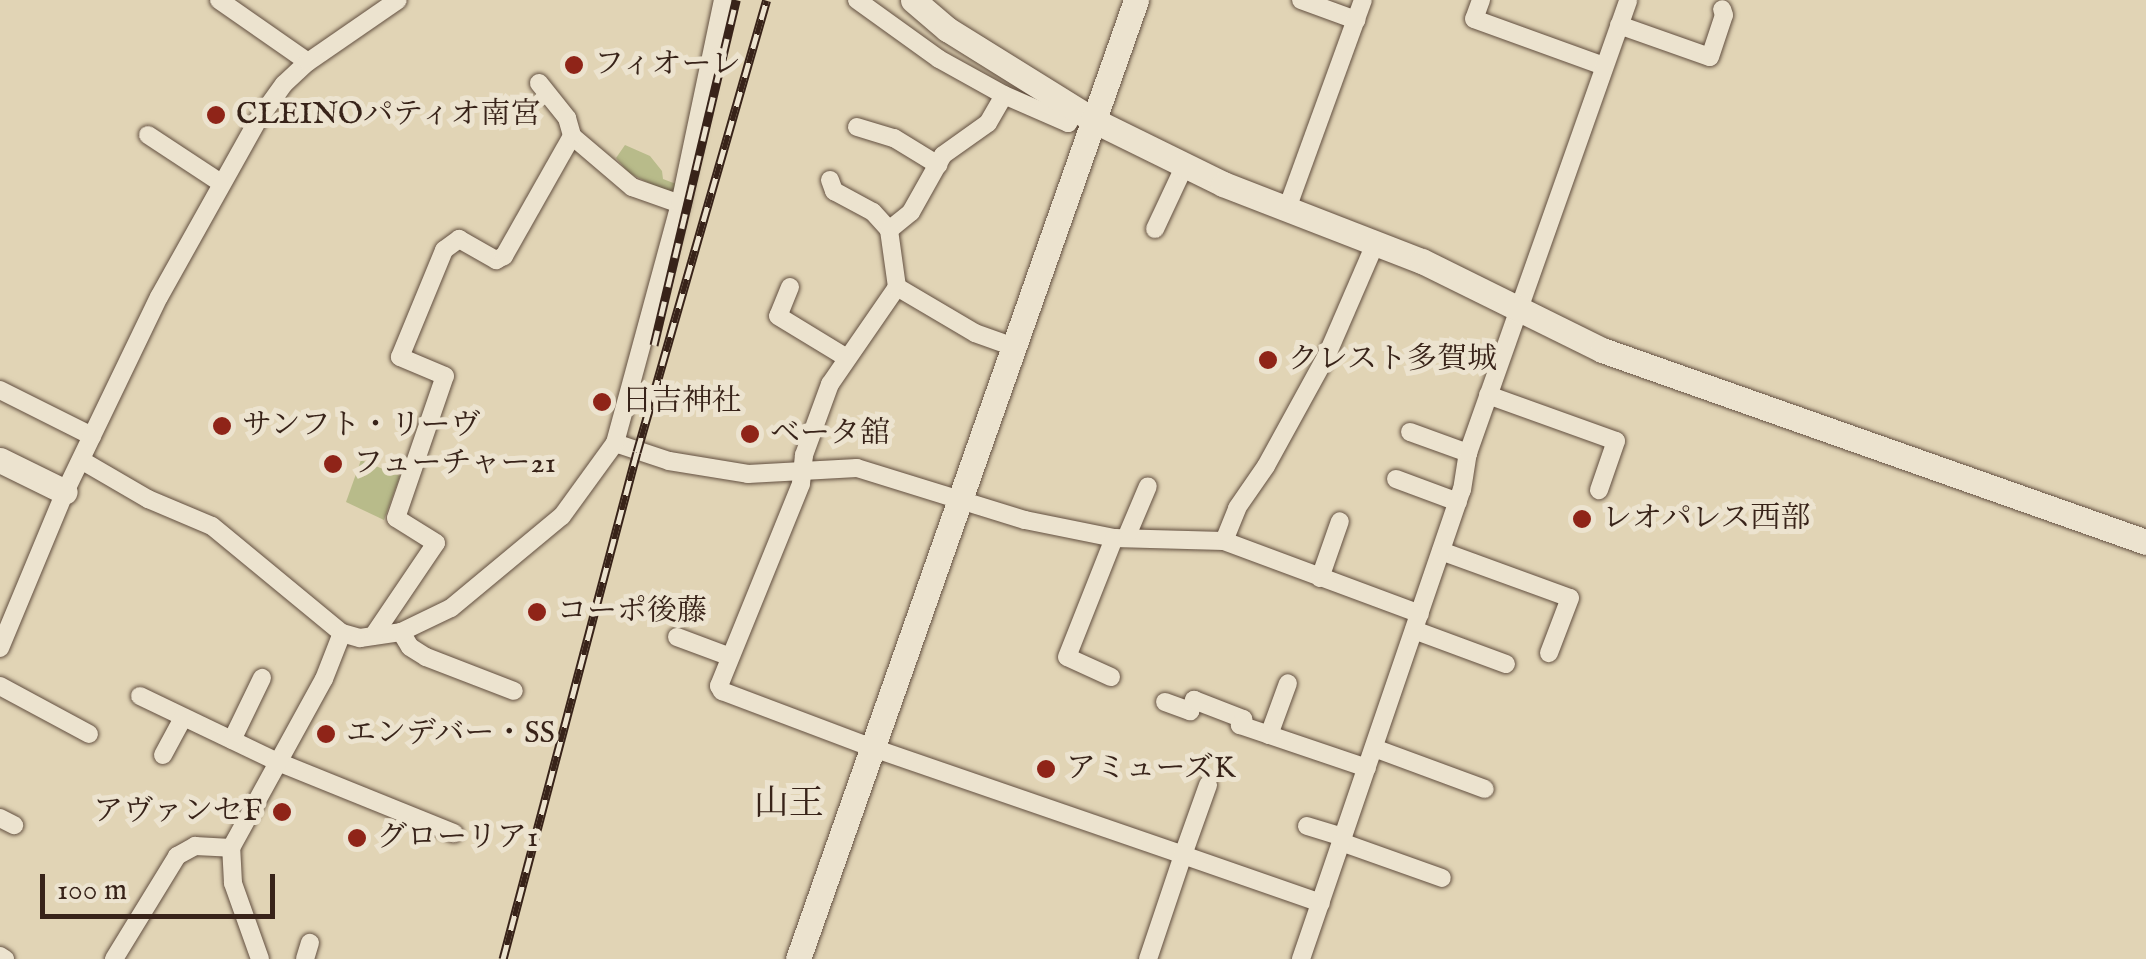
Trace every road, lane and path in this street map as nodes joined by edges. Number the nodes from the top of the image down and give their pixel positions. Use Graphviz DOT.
graph roads {
  1 [pos="219,0"];
  2 [pos="398,0"];
  3 [pos="723,0"];
  4 [pos="857,0"];
  5 [pos="913,0"];
  6 [pos="1136,0"];
  7 [pos="1302,0"];
  8 [pos="1363,0"];
  9 [pos="1481,0"];
  10 [pos="1628,0"];
  11 [pos="1722,9"];
  12 [pos="1356,20"];
  13 [pos="1619,25"];
  14 [pos="308,62"];
  15 [pos="1604,66"];
  16 [pos="538,84"];
  17 [pos="1004,95"];
  18 [pos="1085,115"];
  19 [pos="857,128"];
  20 [pos="148,135"];
  21 [pos="572,136"];
  22 [pos="938,164"];
  23 [pos="1184,167"];
  24 [pos="830,180"];
  25 [pos="221,183"];
  26 [pos="680,204"];
  27 [pos="1288,206"];
  28 [pos="1155,229"];
  29 [pos="889,230"];
  30 [pos="1376,242"];
  31 [pos="790,287"];
  32 [pos="896,288"];
  33 [pos="1518,308"];
  34 [pos="1014,347"];
  35 [pos="846,358"];
  36 [pos="0,390"];
  37 [pos="1488,395"];
  38 [pos="1410,432"];
  39 [pos="92,436"];
  40 [pos="614,442"];
  41 [pos="1468,452"];
  42 [pos="0,460"];
  43 [pos="81,460"];
  44 [pos="801,471"];
  45 [pos="1396,479"];
  46 [pos="1148,486"];
  47 [pos="1599,490"];
  48 [pos="65,492"];
  49 [pos="960,500"];
  50 [pos="1458,502"];
  51 [pos="1340,521"];
  52 [pos="1120,538"];
  53 [pos="1224,541"];
  54 [pos="2146,542"];
  55 [pos="1441,551"];
  56 [pos="1320,578"];
  57 [pos="1417,622"];
  58 [pos="401,632"];
  59 [pos="342,633"];
  60 [pos="373,636"];
  61 [pos="678,638"];
  62 [pos="0,648"];
  63 [pos="1550,653"];
  64 [pos="728,656"];
  65 [pos="1506,664"];
  66 [pos="1112,677"];
  67 [pos="262,678"];
  68 [pos="1288,683"];
  69 [pos="0,686"];
  70 [pos="514,691"];
  71 [pos="140,696"];
  72 [pos="1164,702"];
  73 [pos="183,718"];
  74 [pos="89,734"];
  75 [pos="1269,736"];
  76 [pos="232,740"];
  77 [pos="873,748"];
  78 [pos="1374,748"];
  79 [pos="163,755"];
  80 [pos="278,762"];
  81 [pos="1367,768"];
  82 [pos="1208,785"];
  83 [pos="1486,788"];
  84 [pos="1307,826"];
  85 [pos="454,832"];
  86 [pos="1342,840"];
  87 [pos="232,848"];
  88 [pos="1183,855"];
  89 [pos="1442,878"];
  90 [pos="1320,903"];
  91 [pos="114,959"];
  92 [pos="260,959"];
  93 [pos="798,959"];
  94 [pos="1148,959"];
  95 [pos="1302,959"];
  1 -- 14 [label="street"];
  2 -- 14 [label="street"];
  3 -- 26 [label="street"];
  4 -- 17 [label="street"];
  5 -- 18 [label="street"];
  6 -- 18 [label="street"];
  7 -- 12 [label="street"];
  8 -- 12 [label="street"];
  9 -- 15 [label="street"];
  10 -- 13 [label="street"];
  11 -- 13 [label="street"];
  12 -- 27 [label="street"];
  13 -- 15 [label="street"];
  14 -- 25 [label="street"];
  15 -- 33 [label="street"];
  16 -- 21 [label="street"];
  17 -- 18 [label="street"];
  17 -- 22 [label="street"];
  18 -- 23 [label="street"];
  18 -- 34 [label="street"];
  19 -- 22 [label="street"];
  20 -- 25 [label="street"];
  21 -- 26 [label="street"];
  21 -- 60 [label="street"];
  22 -- 29 [label="street"];
  23 -- 27 [label="street"];
  23 -- 28 [label="street"];
  24 -- 29 [label="street"];
  25 -- 39 [label="street"];
  26 -- 40 [label="street"];
  27 -- 30 [label="street"];
  29 -- 32 [label="street"];
  30 -- 33 [label="street"];
  30 -- 53 [label="street"];
  31 -- 35 [label="street"];
  32 -- 34 [label="street"];
  32 -- 35 [label="street"];
  33 -- 37 [label="street"];
  33 -- 54 [label="street"];
  34 -- 49 [label="street"];
  35 -- 44 [label="street"];
  36 -- 39 [label="street"];
  37 -- 41 [label="street"];
  37 -- 47 [label="street"];
  38 -- 41 [label="street"];
  39 -- 43 [label="street"];
  40 -- 44 [label="street"];
  40 -- 58 [label="street"];
  41 -- 50 [label="street"];
  42 -- 48 [label="street"];
  43 -- 48 [label="street"];
  43 -- 59 [label="street"];
  44 -- 49 [label="street"];
  44 -- 64 [label="street"];
  45 -- 50 [label="street"];
  46 -- 52 [label="street"];
  48 -- 62 [label="street"];
  49 -- 52 [label="street"];
  49 -- 77 [label="street"];
  50 -- 55 [label="street"];
  51 -- 56 [label="street"];
  52 -- 53 [label="street"];
  52 -- 66 [label="street"];
  53 -- 56 [label="street"];
  55 -- 57 [label="street"];
  55 -- 63 [label="street"];
  56 -- 57 [label="street"];
  57 -- 65 [label="street"];
  57 -- 78 [label="street"];
  58 -- 60 [label="street"];
  58 -- 70 [label="street"];
  59 -- 60 [label="street"];
  59 -- 80 [label="street"];
  61 -- 64 [label="street"];
  64 -- 77 [label="street"];
  67 -- 76 [label="street"];
  68 -- 75 [label="street"];
  69 -- 74 [label="street"];
  71 -- 73 [label="street"];
  72 -- 75 [label="street"];
  73 -- 76 [label="street"];
  73 -- 79 [label="street"];
  75 -- 81 [label="street"];
  76 -- 80 [label="street"];
  77 -- 88 [label="street"];
  77 -- 93 [label="street"];
  78 -- 81 [label="street"];
  78 -- 83 [label="street"];
  80 -- 85 [label="street"];
  80 -- 87 [label="street"];
  81 -- 86 [label="street"];
  82 -- 88 [label="street"];
  84 -- 86 [label="street"];
  86 -- 89 [label="street"];
  86 -- 90 [label="street"];
  87 -- 91 [label="street"];
  87 -- 92 [label="street"];
  88 -- 90 [label="street"];
  88 -- 94 [label="street"];
  90 -- 95 [label="street"];
}
